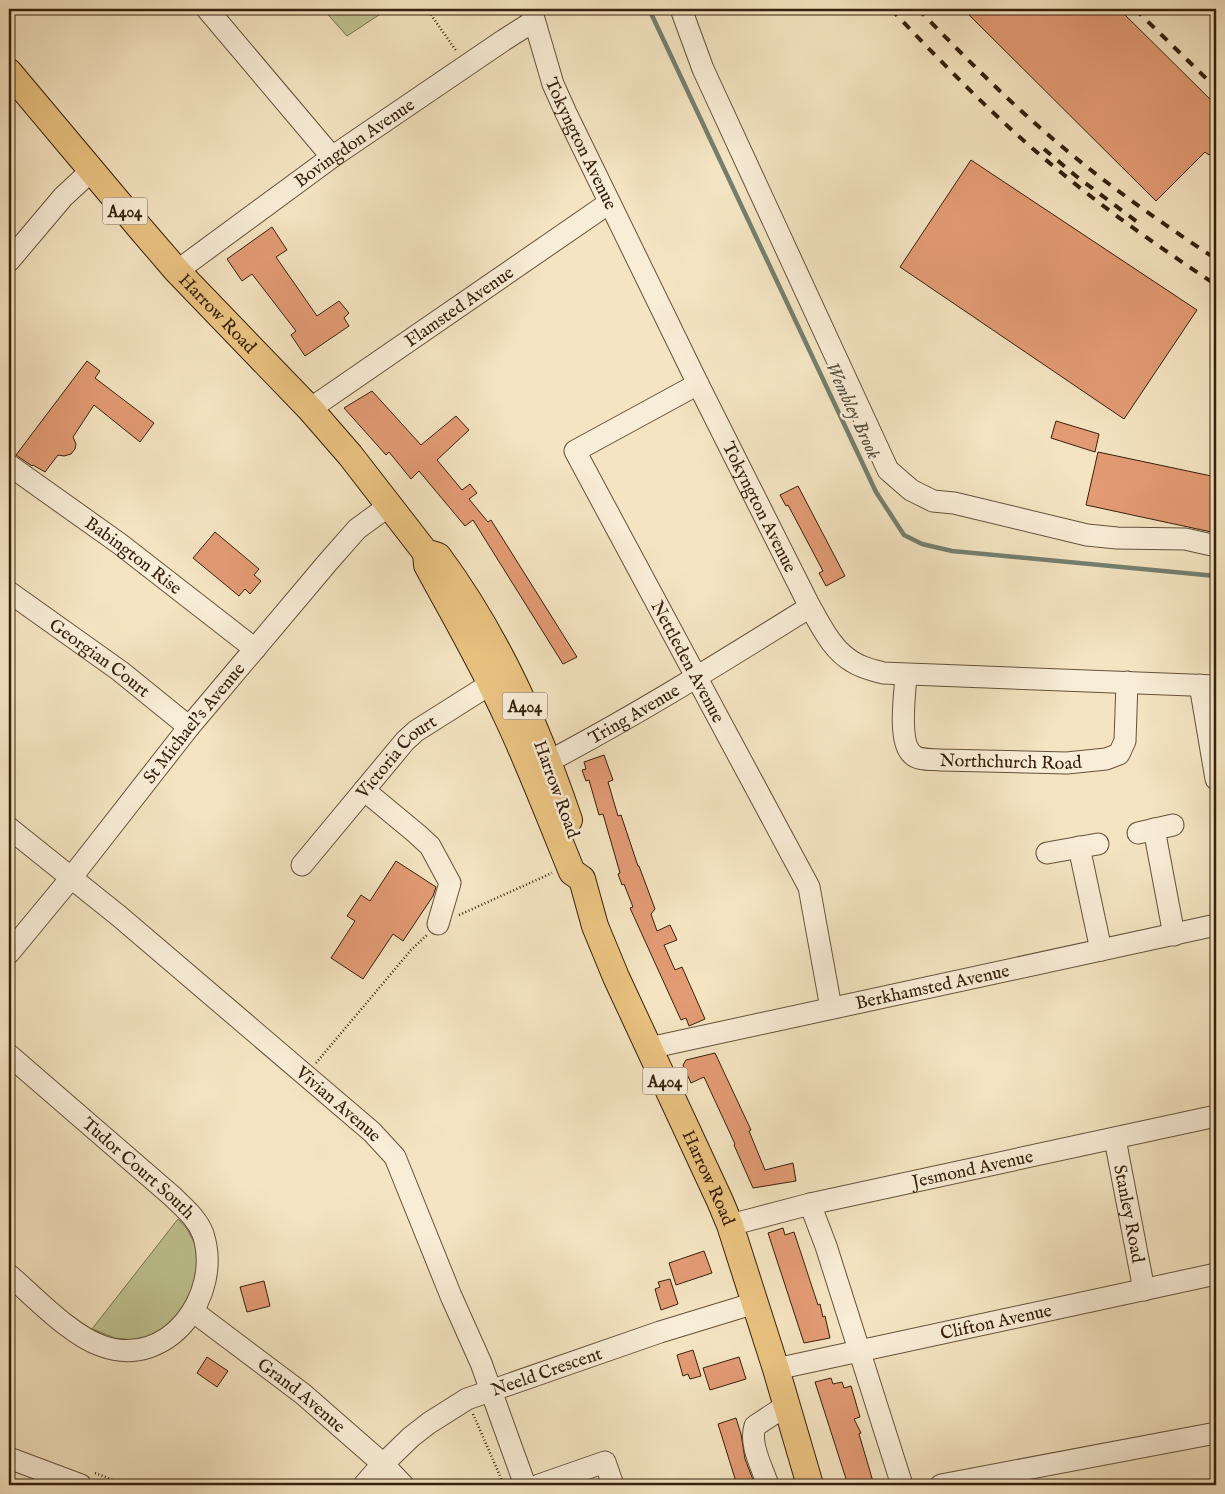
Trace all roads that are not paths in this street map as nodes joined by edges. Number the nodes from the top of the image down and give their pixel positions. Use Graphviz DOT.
graph roads {
  1 [pos="207,9"];
  2 [pos="681,9"];
  3 [pos="533,15"];
  4 [pos="9,72"];
  5 [pos="332,157"];
  6 [pos="92,170"];
  7 [pos="608,203"];
  8 [pos="9,261"];
  9 [pos="177,271"];
  10 [pos="698,384"];
  11 [pos="310,410"];
  12 [pos="9,465"];
  13 [pos="390,505"];
  14 [pos="1216,546"];
  15 [pos="9,592"];
  16 [pos="810,606"];
  17 [pos="255,649"];
  18 [pos="906,675"];
  19 [pos="500,677"];
  20 [pos="696,678"];
  21 [pos="1127,682"];
  22 [pos="1208,686"];
  23 [pos="189,727"];
  24 [pos="540,766"];
  25 [pos="1216,779"];
  26 [pos="364,790"];
  27 [pos="9,828"];
  28 [pos="1155,829"];
  29 [pos="1047,853"];
  30 [pos="302,865"];
  31 [pos="71,878"];
  32 [pos="438,924"];
  33 [pos="1216,925"];
  34 [pos="1174,934"];
  35 [pos="1101,950"];
  36 [pos="9,953"];
  37 [pos="831,1008"];
  38 [pos="649,1048"];
  39 [pos="9,1056"];
  40 [pos="1216,1116"];
  41 [pos="1115,1139"];
  42 [pos="810,1204"];
  43 [pos="730,1225"];
  44 [pos="1216,1274"];
  45 [pos="9,1275"];
  46 [pos="1144,1290"];
  47 [pos="755,1303"];
  48 [pos="194,1312"];
  49 [pos="860,1352"];
  50 [pos="776,1369"];
  51 [pos="491,1390"];
  52 [pos="787,1405"];
  53 [pos="1216,1433"];
  54 [pos="9,1458"];
  55 [pos="383,1464"];
  56 [pos="81,1485"];
  57 [pos="364,1485"];
  58 [pos="404,1485"];
  59 [pos="525,1485"];
  60 [pos="538,1485"];
  61 [pos="613,1485"];
  62 [pos="768,1485"];
  63 [pos="810,1485"];
  64 [pos="902,1485"];
  65 [pos="941,1485"];
  1 -- 5 [label="street"];
  2 -- 14 [label="street"];
  3 -- 5 [label="street, Bovingdon Avenue"];
  3 -- 7 [label="street, Tokyngton Avenue"];
  4 -- 6 [label="main road, Harrow Road / A404"];
  5 -- 9 [label="street, Bovingdon Avenue"];
  6 -- 8 [label="street"];
  6 -- 9 [label="main road, Harrow Road / A404"];
  7 -- 10 [label="street, Tokyngton Avenue"];
  7 -- 11 [label="street, Flamsted Avenue"];
  9 -- 11 [label="main road, Harrow Road / A404"];
  10 -- 16 [label="street, Tokyngton Avenue"];
  10 -- 20 [label="street, Nettleden Avenue"];
  11 -- 13 [label="main road, Harrow Road / A404"];
  12 -- 17 [label="street, Babington Rise"];
  13 -- 17 [label="street, St Michael's Avenue"];
  13 -- 19 [label="main road, Harrow Road / A404"];
  15 -- 23 [label="street, Georgian Court"];
  16 -- 18 [label="street, Tokyngton Avenue"];
  16 -- 20 [label="street, Tring Avenue"];
  17 -- 23 [label="street, St Michael's Avenue"];
  18 -- 21 [label="street, Tokyngton Avenue"];
  18 -- 21 [label="street, Northchurch Road"];
  19 -- 24 [label="main road, Harrow Road / A404"];
  19 -- 26 [label="street, Victoria Court"];
  20 -- 24 [label="street, Tring Avenue"];
  20 -- 37 [label="street, Nettleden Avenue"];
  21 -- 22 [label="street, Tokyngton Avenue"];
  22 -- 25 [label="street"];
  23 -- 31 [label="street, St Michael's Avenue"];
  24 -- 38 [label="main road, Harrow Road / A404"];
  26 -- 30 [label="street, Victoria Court"];
  26 -- 32 [label="street"];
  27 -- 31 [label="street, Vivian Avenue"];
  28 -- 34 [label="street"];
  29 -- 35 [label="street"];
  31 -- 36 [label="street, St Michael's Avenue"];
  31 -- 51 [label="street, Vivian Avenue"];
  33 -- 34 [label="street, Berkhamsted Avenue"];
  34 -- 35 [label="street, Berkhamsted Avenue"];
  35 -- 37 [label="street, Berkhamsted Avenue"];
  37 -- 38 [label="street, Berkhamsted Avenue"];
  38 -- 43 [label="main road, Harrow Road / A404"];
  39 -- 48 [label="street, Tudor Court South"];
  40 -- 41 [label="street, Jesmond Avenue"];
  41 -- 42 [label="street, Jesmond Avenue"];
  41 -- 46 [label="street, Stanley Road"];
  42 -- 43 [label="street, Jesmond Avenue"];
  42 -- 49 [label="street"];
  43 -- 47 [label="main road, Harrow Road / A404"];
  44 -- 46 [label="street, Clifton Avenue"];
  45 -- 48 [label="street, Tudor Court South"];
  46 -- 49 [label="street, Clifton Avenue"];
  47 -- 50 [label="main road, Harrow Road / A404"];
  47 -- 51 [label="street, Neeld Crescent"];
  48 -- 55 [label="street, Grand Avenue"];
  49 -- 50 [label="street, Clifton Avenue"];
  49 -- 64 [label="street"];
  50 -- 52 [label="main road, Harrow Road / A404"];
  51 -- 55 [label="street, Neeld Crescent"];
  51 -- 59 [label="street, Vivian Avenue"];
  52 -- 62 [label="street"];
  52 -- 63 [label="main road, Harrow Road / A404"];
  53 -- 65 [label="street"];
  54 -- 56 [label="street"];
  55 -- 57 [label="street, Neeld Crescent"];
  55 -- 58 [label="street, Grand Avenue"];
  60 -- 61 [label="street"];
}
